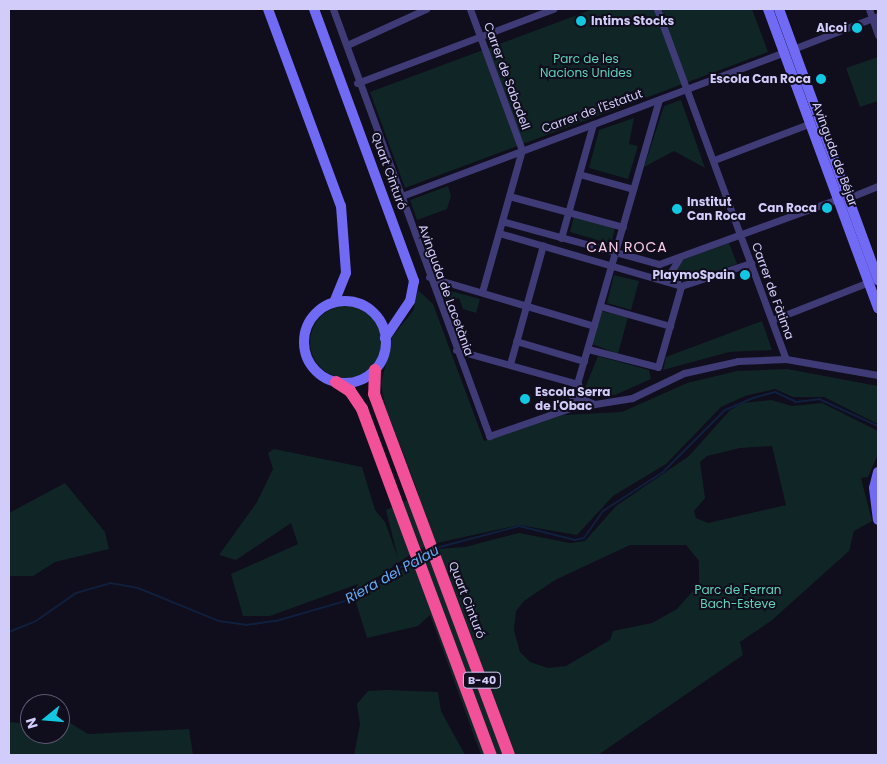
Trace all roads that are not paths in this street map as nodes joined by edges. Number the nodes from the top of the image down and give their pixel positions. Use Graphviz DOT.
graph roads {
  1 [pos="268,9"];
  2 [pos="314,9"];
  3 [pos="333,9"];
  4 [pos="426,9"];
  5 [pos="470,9"];
  6 [pos="553,9"];
  7 [pos="657,9"];
  8 [pos="768,9"];
  9 [pos="779,9"];
  10 [pos="869,9"];
  11 [pos="875,17"];
  12 [pos="878,35"];
  13 [pos="480,36"];
  14 [pos="347,45"];
  15 [pos="789,50"];
  16 [pos="358,83"];
  17 [pos="687,89"];
  18 [pos="659,100"];
  19 [pos="811,123"];
  20 [pos="593,124"];
  21 [pos="522,150"];
  22 [pos="714,160"];
  23 [pos="579,174"];
  24 [pos="878,186"];
  25 [pos="633,189"];
  26 [pos="509,196"];
  27 [pos="400,197"];
  28 [pos="843,198"];
  29 [pos="568,212"];
  30 [pos="502,221"];
  31 [pos="623,227"];
  32 [pos="499,232"];
  33 [pos="741,236"];
  34 [pos="561,238"];
  35 [pos="543,245"];
  36 [pos="615,253"];
  37 [pos="679,258"];
  38 [pos="751,263"];
  39 [pos="612,264"];
  40 [pos="429,277"];
  41 [pos="876,280"];
  42 [pos="680,285"];
  43 [pos="482,292"];
  44 [pos="334,302"];
  45 [pos="526,305"];
  46 [pos="600,306"];
  47 [pos="878,308"];
  48 [pos="772,320"];
  49 [pos="594,326"];
  50 [pos="670,326"];
  51 [pos="385,338"];
  52 [pos="516,341"];
  53 [pos="588,349"];
  54 [pos="456,350"];
  55 [pos="786,359"];
  56 [pos="584,361"];
  57 [pos="510,364"];
  58 [pos="374,370"];
  59 [pos="878,375"];
  60 [pos="336,382"];
  61 [pos="578,384"];
  62 [pos="574,396"];
  63 [pos="595,404"];
  64 [pos="570,408"];
  65 [pos="878,472"];
  66 [pos="878,520"];
  67 [pos="491,755"];
  68 [pos="509,755"];
  1 -- 44 [label="main road"];
  2 -- 51 [label="main road, Quart Cinturó"];
  3 -- 14 [label="street, Avinguda de Lacetània"];
  4 -- 14 [label="street"];
  5 -- 13 [label="street, Carrer de Sabadell"];
  6 -- 13 [label="street"];
  7 -- 17 [label="street, Carrer de Fàtima"];
  8 -- 15 [label="main road, Avinguda de Béjar"];
  9 -- 15 [label="main road, Avinguda de Béjar"];
  10 -- 11 [label="street"];
  11 -- 12 [label="street"];
  11 -- 15 [label="street, Carrer de l'Estatut"];
  13 -- 16 [label="street"];
  13 -- 21 [label="street, Carrer de Sabadell"];
  14 -- 16 [label="street, Avinguda de Lacetània"];
  15 -- 17 [label="street, Carrer de l'Estatut"];
  15 -- 19 [label="main road, Avinguda de Béjar"];
  15 -- 28 [label="main road, Avinguda de Béjar"];
  16 -- 27 [label="street, Avinguda de Lacetània"];
  17 -- 18 [label="street, Carrer de l'Estatut"];
  17 -- 22 [label="street, Carrer de Fàtima"];
  18 -- 20 [label="street, Carrer de l'Estatut"];
  18 -- 25 [label="street"];
  19 -- 22 [label="street"];
  19 -- 28 [label="main road, Avinguda de Béjar"];
  20 -- 21 [label="street, Carrer de l'Estatut"];
  20 -- 23 [label="street"];
  21 -- 26 [label="street"];
  21 -- 27 [label="street, Carrer de l'Estatut"];
  22 -- 33 [label="street, Carrer de Fàtima"];
  23 -- 25 [label="street"];
  23 -- 29 [label="street"];
  24 -- 28 [label="street"];
  25 -- 31 [label="street"];
  26 -- 29 [label="street"];
  26 -- 30 [label="street"];
  27 -- 40 [label="street, Avinguda de Lacetània"];
  28 -- 33 [label="street"];
  28 -- 41 [label="main road, Avinguda de Béjar"];
  29 -- 31 [label="street"];
  29 -- 34 [label="street"];
  30 -- 32 [label="street"];
  30 -- 34 [label="street"];
  31 -- 36 [label="street"];
  32 -- 35 [label="street"];
  32 -- 43 [label="street"];
  33 -- 37 [label="street"];
  33 -- 38 [label="street, Carrer de Fàtima"];
  34 -- 36 [label="street"];
  35 -- 39 [label="street"];
  35 -- 45 [label="street"];
  36 -- 37 [label="street"];
  36 -- 39 [label="street"];
  37 -- 42 [label="street"];
  38 -- 42 [label="street"];
  38 -- 48 [label="street, Carrer de Fàtima"];
  39 -- 42 [label="street"];
  39 -- 46 [label="street"];
  40 -- 43 [label="street"];
  40 -- 54 [label="street, Avinguda de Lacetània"];
  41 -- 47 [label="main road, Avinguda de Béjar"];
  41 -- 48 [label="street"];
  42 -- 50 [label="street"];
  43 -- 45 [label="street"];
  44 -- 51 [label="main road"];
  44 -- 60 [label="main road"];
  45 -- 49 [label="street"];
  45 -- 52 [label="street"];
  46 -- 49 [label="street"];
  46 -- 50 [label="street"];
  48 -- 55 [label="street, Carrer de Fàtima"];
  49 -- 53 [label="street"];
  50 -- 53 [label="street"];
  51 -- 58 [label="main road"];
  52 -- 56 [label="street"];
  52 -- 57 [label="street"];
  53 -- 56 [label="street"];
  54 -- 57 [label="street"];
  54 -- 64 [label="street, Avinguda de Lacetània"];
  55 -- 59 [label="street"];
  55 -- 63 [label="street"];
  56 -- 61 [label="street"];
  57 -- 61 [label="street"];
  58 -- 60 [label="main road"];
  58 -- 68 [label="highway, Quart Cinturó / B-40"];
  60 -- 67 [label="highway, B-40"];
  61 -- 62 [label="street"];
  62 -- 63 [label="street"];
  62 -- 64 [label="street"];
  63 -- 64 [label="street"];
  65 -- 66 [label="main road"];
}
